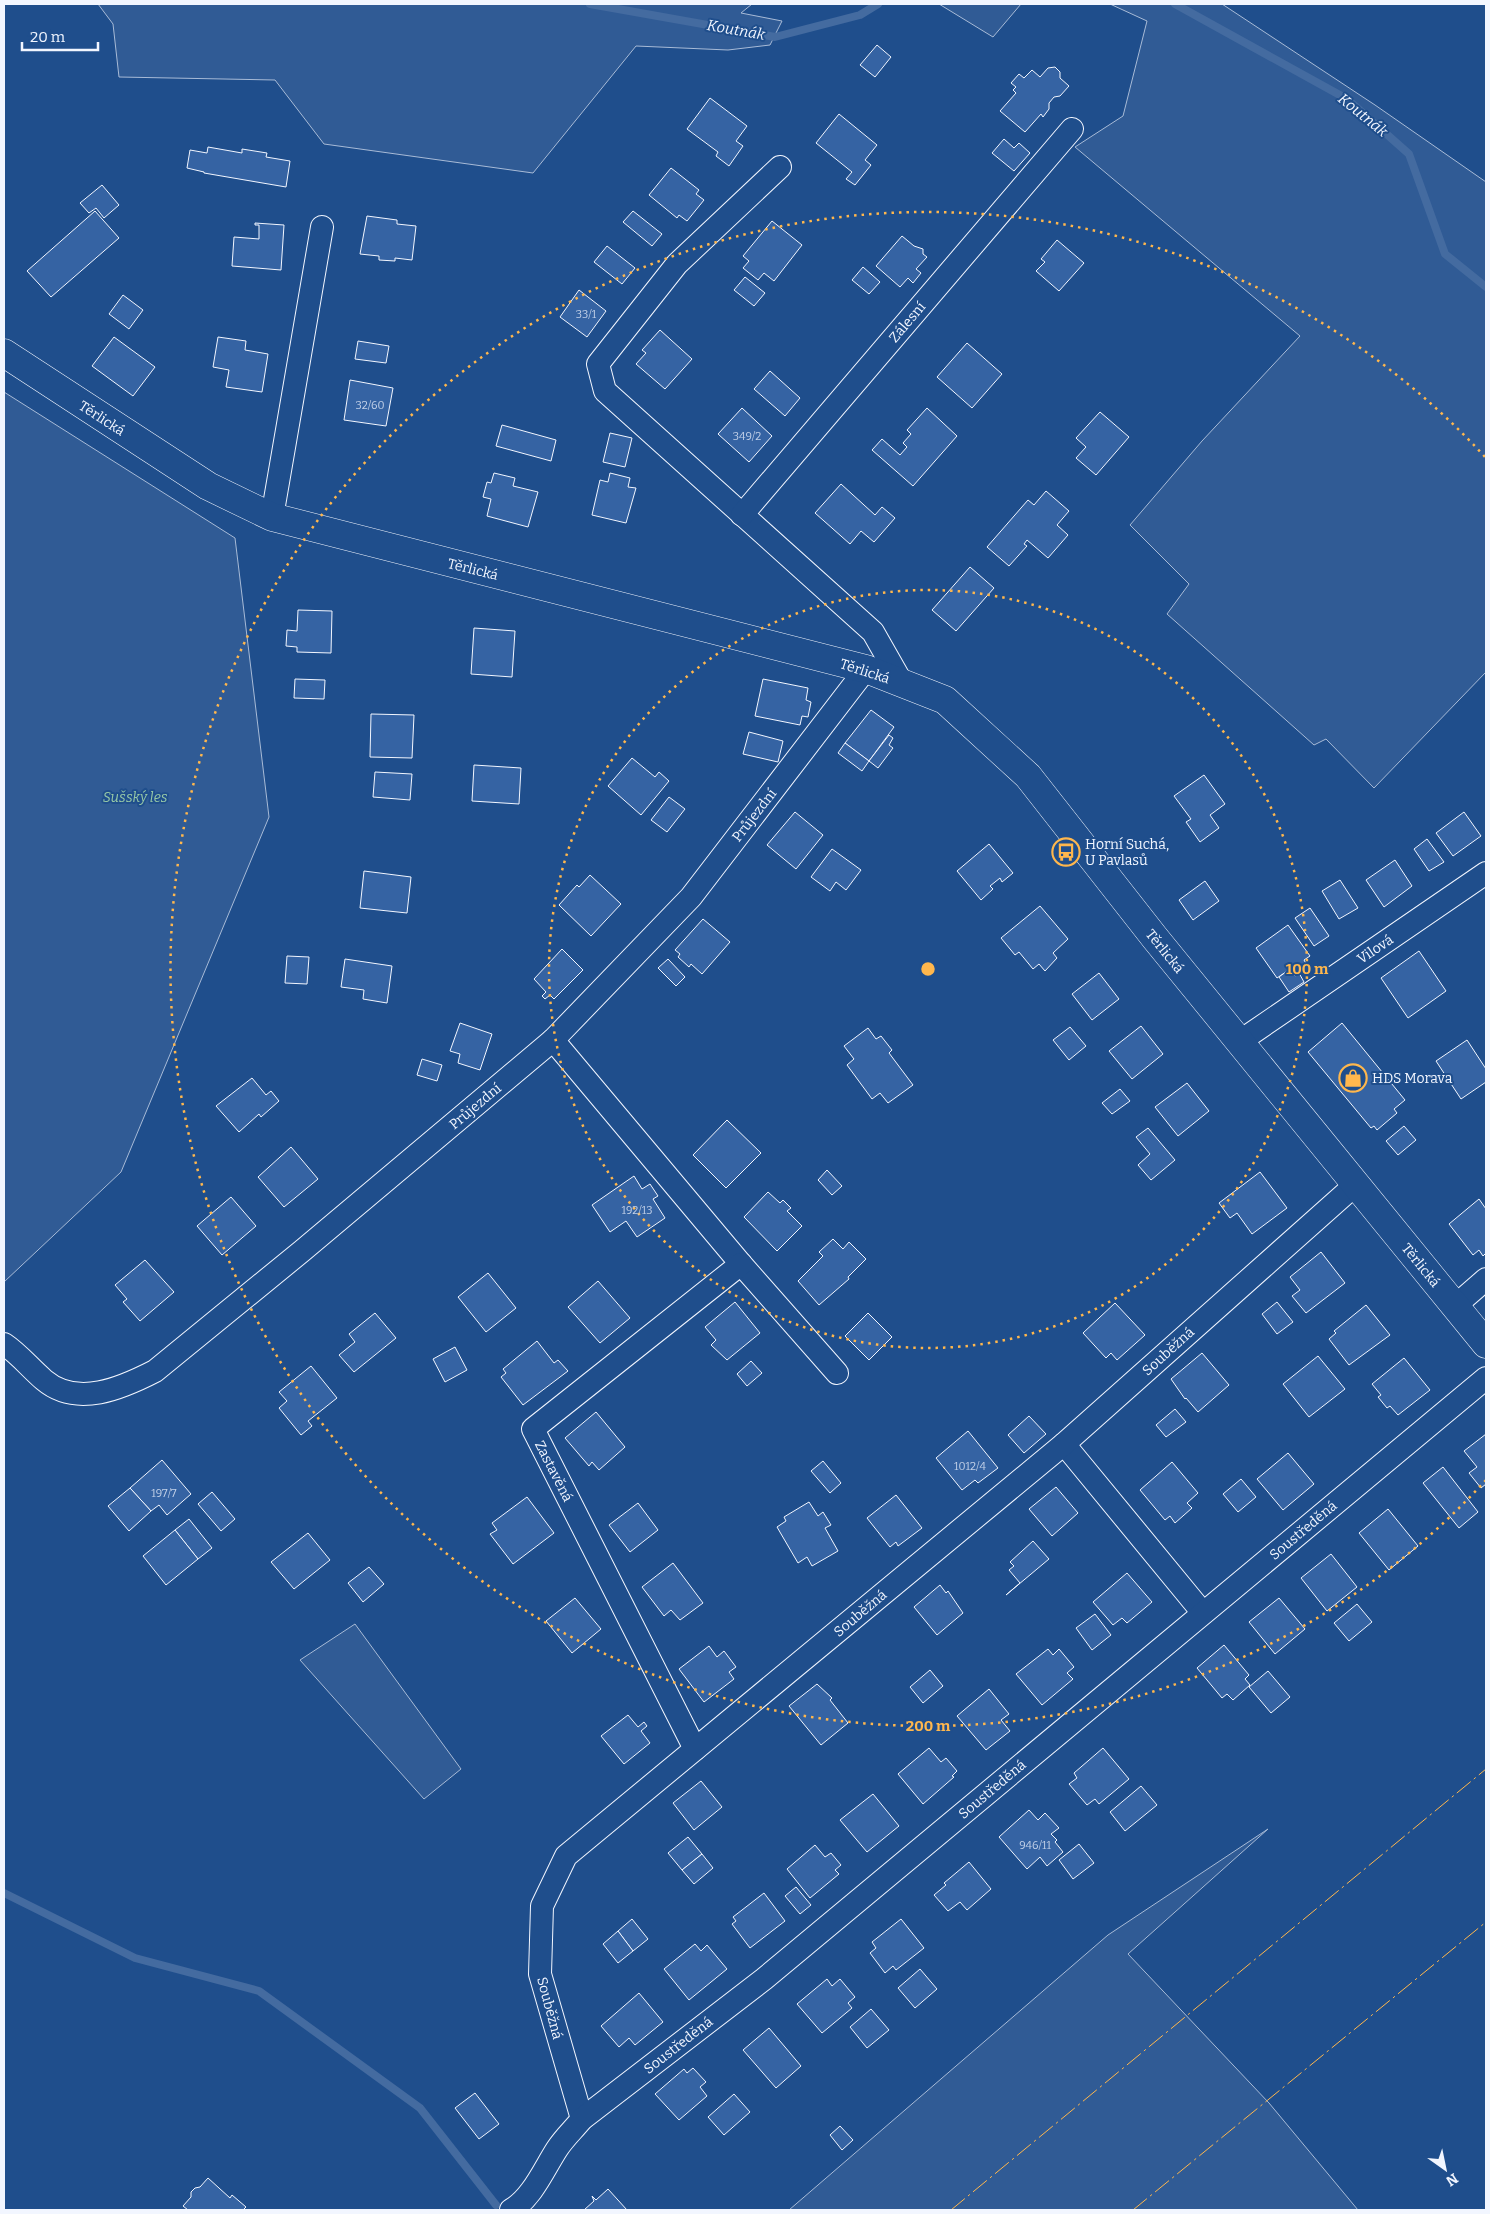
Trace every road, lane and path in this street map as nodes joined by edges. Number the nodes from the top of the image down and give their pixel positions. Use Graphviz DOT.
graph roads {
  1 [pos="1072,129"];
  2 [pos="780,166"];
  3 [pos="322,227"];
  4 [pos="4,354"];
  5 [pos="742,515"];
  6 [pos="272,518"];
  7 [pos="866,669"];
  8 [pos="902,683"];
  9 [pos="1486,873"];
  10 [pos="553,1040"];
  11 [pos="1239,1042"];
  12 [pos="1355,1185"];
  13 [pos="741,1264"];
  14 [pos="1486,1280"];
  15 [pos="1455,1306"];
  16 [pos="4,1344"];
  17 [pos="1486,1344"];
  18 [pos="837,1373"];
  19 [pos="1486,1378"];
  20 [pos="1064,1444"];
  21 [pos="1203,1613"];
  22 [pos="695,1749"];
  23 [pos="582,2119"];
  24 [pos="511,2210"];
  1 -- 5 [label="street, Zálesní"];
  2 -- 5 [label="street"];
  3 -- 6 [label="street"];
  4 -- 6 [label="main road, Těrlická"];
  5 -- 8 [label="street"];
  6 -- 7 [label="main road, Těrlická"];
  7 -- 8 [label="main road, Těrlická"];
  7 -- 10 [label="street, Průjezdní"];
  8 -- 11 [label="main road, Těrlická"];
  9 -- 11 [label="street, Vilová"];
  10 -- 13 [label="street"];
  10 -- 16 [label="street, Průjezdní"];
  11 -- 12 [label="main road, Těrlická"];
  12 -- 15 [label="main road, Těrlická"];
  12 -- 20 [label="street, Souběžná"];
  13 -- 18 [label="street"];
  13 -- 22 [label="street, Zastavěná"];
  14 -- 15 [label="street"];
  15 -- 17 [label="main road, Těrlická"];
  19 -- 21 [label="street, Soustředěná"];
  20 -- 21 [label="street"];
  20 -- 22 [label="street, Souběžná"];
  21 -- 23 [label="street, Soustředěná"];
  22 -- 23 [label="street, Souběžná"];
  23 -- 24 [label="street, Soustředěná"];
}
